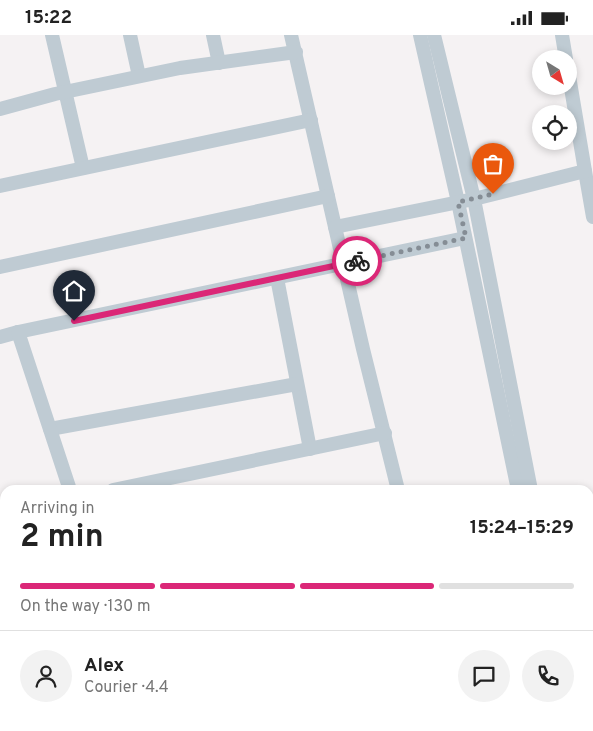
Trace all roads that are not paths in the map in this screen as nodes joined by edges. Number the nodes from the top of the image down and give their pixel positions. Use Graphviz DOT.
graph roads {
  1 [pos="52,35"];
  2 [pos="130,35"];
  3 [pos="213,35"];
  4 [pos="292,35"];
  5 [pos="420,35"];
  6 [pos="434,35"];
  7 [pos="562,35"];
  8 [pos="564,50"];
  9 [pos="296,52"];
  10 [pos="219,63"];
  11 [pos="139,76"];
  12 [pos="65,92"];
  13 [pos="574,95"];
  14 [pos="0,109"];
  15 [pos="311,120"];
  16 [pos="587,149"];
  17 [pos="83,168"];
  18 [pos="585,171"];
  19 [pos="0,186"];
  20 [pos="328,196"];
  21 [pos="474,199"];
  22 [pos="458,202"];
  23 [pos="593,217"];
  24 [pos="335,227"];
  25 [pos="466,238"];
  26 [pos="344,264"];
  27 [pos="0,267"];
  28 [pos="277,278"];
  29 [pos="18,332"];
  30 [pos="0,337"];
  31 [pos="297,384"];
  32 [pos="50,429"];
  33 [pos="385,433"];
  34 [pos="310,449"];
  35 [pos="68,485"];
  36 [pos="137,485"];
  37 [pos="397,485"];
  38 [pos="517,485"];
  39 [pos="531,485"];
  1 -- 12 [label="street"];
  2 -- 11 [label="street"];
  3 -- 10 [label="street"];
  4 -- 9 [label="street"];
  5 -- 22 [label="street"];
  6 -- 21 [label="street"];
  7 -- 8 [label="street"];
  9 -- 10 [label="street"];
  9 -- 15 [label="street"];
  10 -- 11 [label="street"];
  11 -- 12 [label="street"];
  12 -- 14 [label="street"];
  12 -- 17 [label="street"];
  13 -- 16 [label="street"];
  15 -- 17 [label="street"];
  15 -- 20 [label="street"];
  16 -- 18 [label="street"];
  17 -- 19 [label="street"];
  18 -- 21 [label="street"];
  18 -- 23 [label="street"];
  20 -- 24 [label="street"];
  20 -- 27 [label="street"];
  21 -- 22 [label="street"];
  21 -- 39 [label="street"];
  22 -- 24 [label="street"];
  22 -- 25 [label="street"];
  24 -- 26 [label="street"];
  25 -- 26 [label="street"];
  25 -- 38 [label="street"];
  26 -- 28 [label="street"];
  26 -- 33 [label="street"];
  28 -- 29 [label="street"];
  28 -- 31 [label="street"];
  29 -- 30 [label="street"];
  29 -- 32 [label="street"];
  31 -- 32 [label="street"];
  31 -- 34 [label="street"];
  32 -- 35 [label="street"];
  33 -- 34 [label="street"];
  33 -- 37 [label="street"];
  34 -- 36 [label="street"];
}
